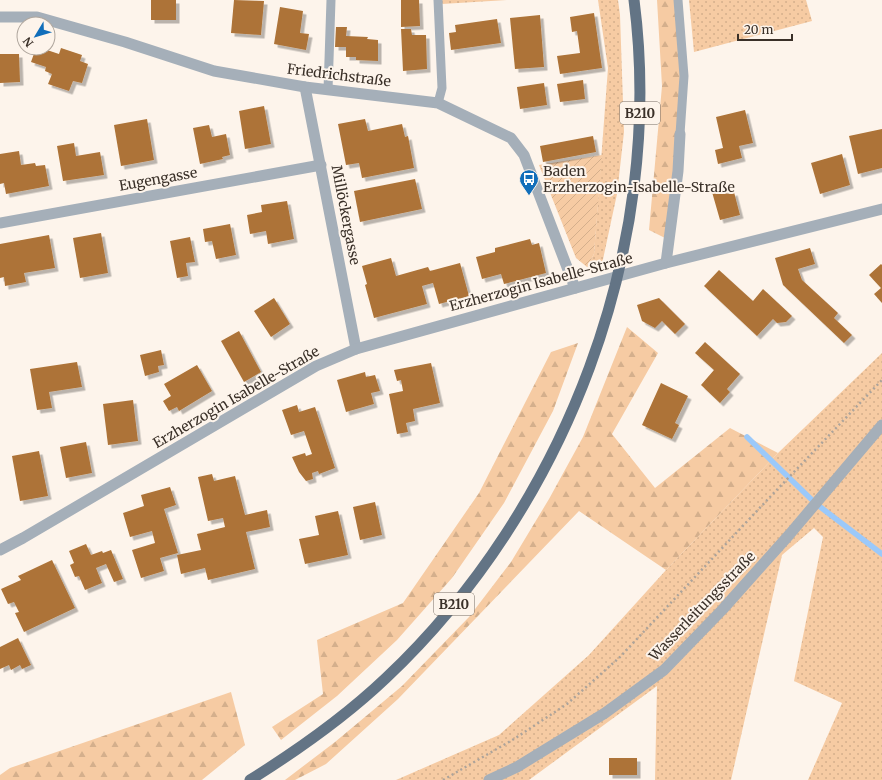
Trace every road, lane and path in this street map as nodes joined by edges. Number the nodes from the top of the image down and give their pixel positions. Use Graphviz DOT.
graph roads {
  1 [pos="331,0"];
  2 [pos="438,0"];
  3 [pos="634,0"];
  4 [pos="678,0"];
  5 [pos="0,17"];
  6 [pos="305,87"];
  7 [pos="328,90"];
  8 [pos="438,102"];
  9 [pos="680,134"];
  10 [pos="321,165"];
  11 [pos="882,209"];
  12 [pos="0,223"];
  13 [pos="666,263"];
  14 [pos="575,288"];
  15 [pos="356,349"];
  16 [pos="882,380"];
  17 [pos="882,425"];
  18 [pos="0,550"];
  19 [pos="250,780"];
  20 [pos="443,780"];
  21 [pos="489,780"];
  1 -- 7 [label="lane"];
  2 -- 8 [label="lane"];
  3 -- 19 [label="main road, B210"];
  4 -- 9 [label="lane"];
  5 -- 6 [label="street, Friedrichstraße"];
  6 -- 7 [label="street, Friedrichstraße"];
  6 -- 10 [label="street, Millöckergasse"];
  7 -- 8 [label="street, Friedrichstraße"];
  8 -- 14 [label="street, Friedrichstraße"];
  9 -- 13 [label="street"];
  10 -- 12 [label="street, Eugengasse"];
  10 -- 15 [label="street, Millöckergasse"];
  11 -- 13 [label="street, Erzherzogin Isabelle-Straße"];
  13 -- 14 [label="street, Erzherzogin Isabelle-Straße"];
  14 -- 15 [label="street, Erzherzogin Isabelle-Straße"];
  15 -- 18 [label="street, Erzherzogin Isabelle-Straße"];
  16 -- 20 [label="path"];
  17 -- 21 [label="street, Wasserleitungsstraße"];
}
